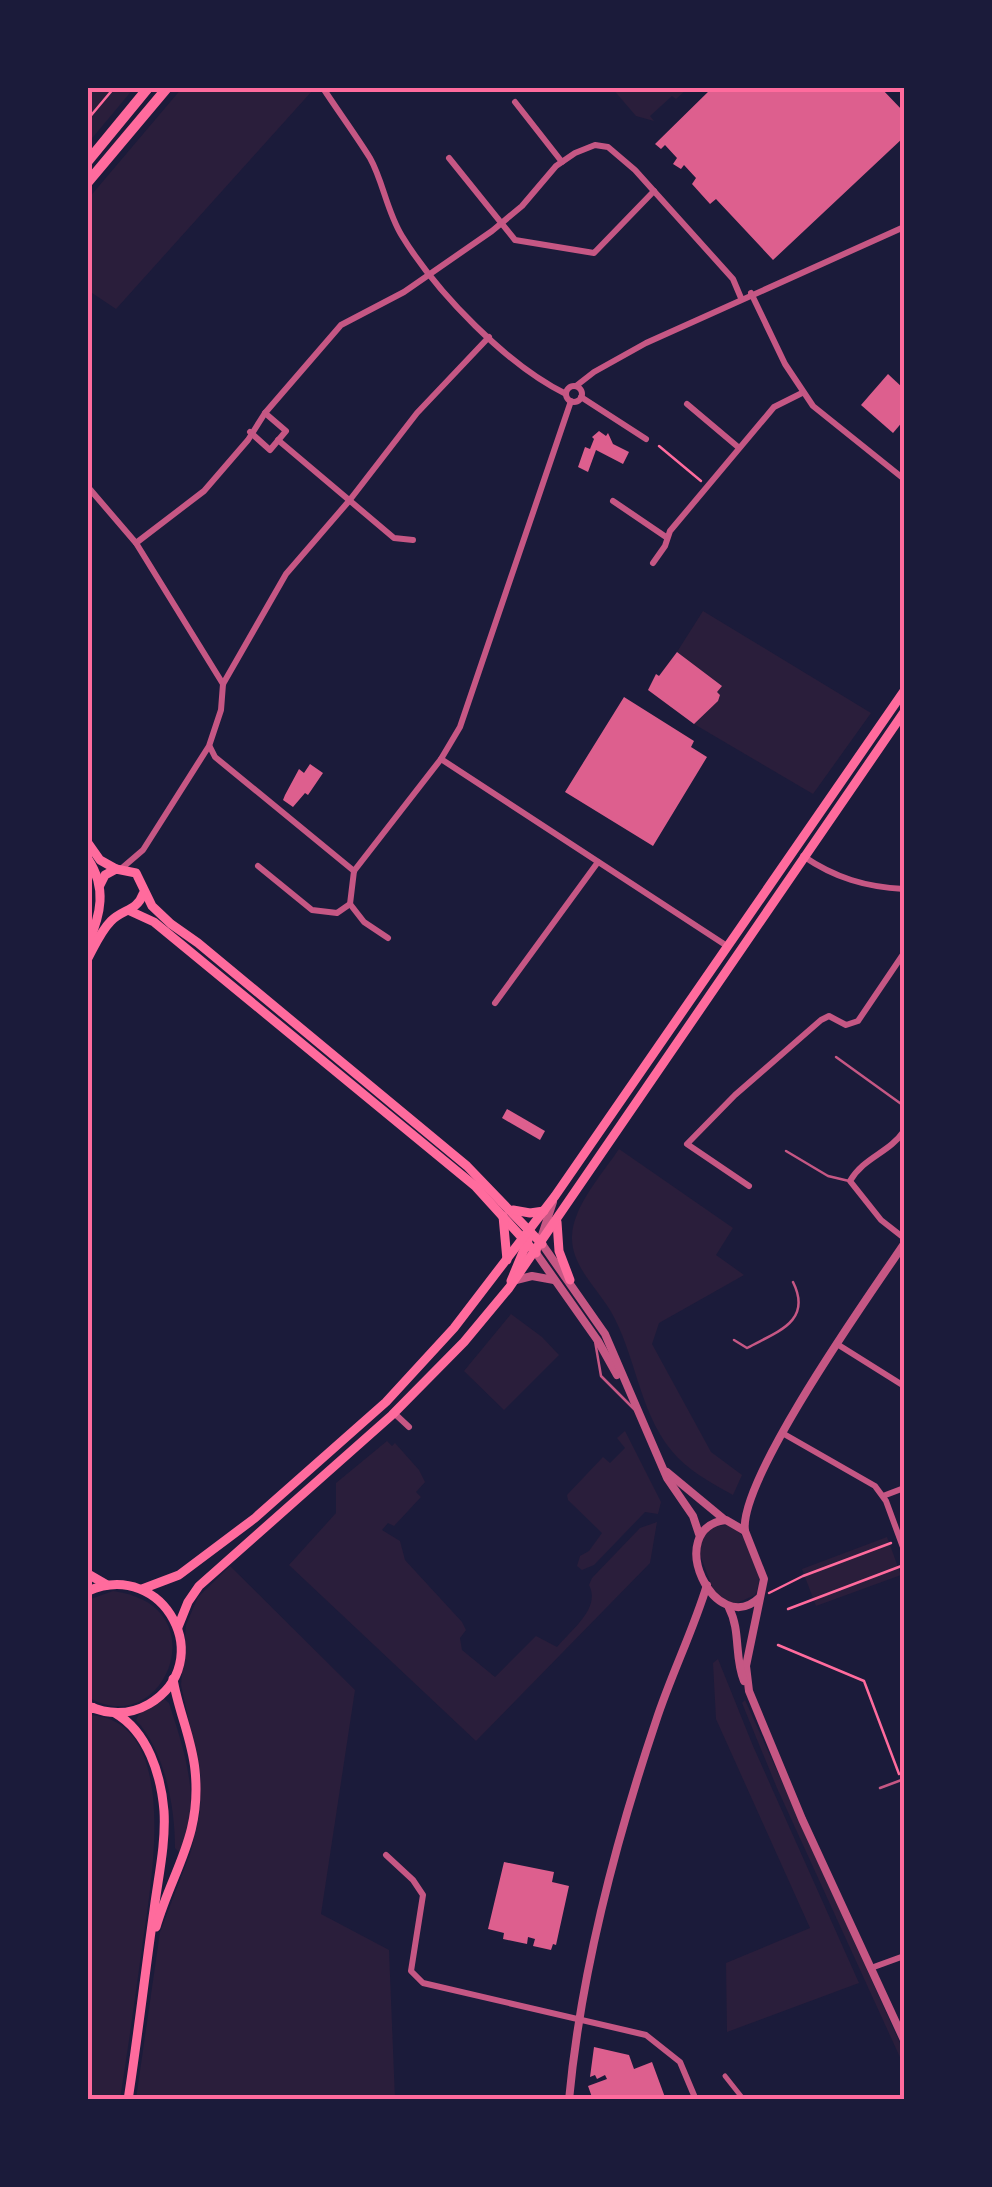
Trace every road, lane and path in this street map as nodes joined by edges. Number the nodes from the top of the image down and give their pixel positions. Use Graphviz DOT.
graph roads {
  1 [pos="114,88"];
  2 [pos="148,88"];
  3 [pos="167,88"];
  4 [pos="323,88"];
  5 [pos="515,102"];
  6 [pos="88,119"];
  7 [pos="449,158"];
  8 [pos="88,161"];
  9 [pos="562,162"];
  10 [pos="88,182"];
  11 [pos="654,191"];
  12 [pos="500,224"];
  13 [pos="904,227"];
  14 [pos="428,275"];
  15 [pos="751,294"];
  16 [pos="740,298"];
  17 [pos="489,337"];
  18 [pos="576,386"];
  19 [pos="802,392"];
  20 [pos="581,397"];
  21 [pos="569,398"];
  22 [pos="687,404"];
  23 [pos="267,410"];
  24 [pos="250,432"];
  25 [pos="646,438"];
  26 [pos="278,440"];
  27 [pos="659,446"];
  28 [pos="738,447"];
  29 [pos="903,478"];
  30 [pos="706,486"];
  31 [pos="88,487"];
  32 [pos="349,501"];
  33 [pos="613,501"];
  34 [pos="666,537"];
  35 [pos="413,540"];
  36 [pos="136,543"];
  37 [pos="653,564"];
  38 [pos="223,684"];
  39 [pos="904,691"];
  40 [pos="904,712"];
  41 [pos="209,746"];
  42 [pos="441,759"];
  43 [pos="88,844"];
  44 [pos="794,849"];
  45 [pos="143,850"];
  46 [pos="807,858"];
  47 [pos="88,859"];
  48 [pos="598,862"];
  49 [pos="258,866"];
  50 [pos="119,868"];
  51 [pos="354,872"];
  52 [pos="138,875"];
  53 [pos="100,885"];
  54 [pos="904,889"];
  55 [pos="143,894"];
  56 [pos="102,901"];
  57 [pos="350,904"];
  58 [pos="126,912"];
  59 [pos="388,938"];
  60 [pos="750,940"];
  61 [pos="88,944"];
  62 [pos="728,946"];
  63 [pos="904,954"];
  64 [pos="88,958"];
  65 [pos="721,983"];
  66 [pos="496,1003"];
  67 [pos="836,1057"];
  68 [pos="904,1106"];
  69 [pos="904,1131"];
  70 [pos="786,1152"];
  71 [pos="850,1181"];
  72 [pos="749,1186"];
  73 [pos="555,1196"];
  74 [pos="544,1210"];
  75 [pos="507,1212"];
  76 [pos="557,1222"];
  77 [pos="533,1241"];
  78 [pos="904,1241"];
  79 [pos="507,1260"];
  80 [pos="554,1280"];
  81 [pos="570,1280"];
  82 [pos="793,1282"];
  83 [pos="512,1284"];
  84 [pos="734,1340"];
  85 [pos="837,1344"];
  86 [pos="904,1386"];
  87 [pos="636,1410"];
  88 [pos="394,1413"];
  89 [pos="409,1427"];
  90 [pos="784,1434"];
  91 [pos="661,1465"];
  92 [pos="904,1488"];
  93 [pos="883,1496"];
  94 [pos="746,1506"];
  95 [pos="725,1520"];
  96 [pos="745,1531"];
  97 [pos="699,1534"];
  98 [pos="892,1542"];
  99 [pos="904,1550"];
  100 [pos="904,1565"];
  101 [pos="88,1574"];
  102 [pos="107,1585"];
  103 [pos="707,1585"];
  104 [pos="142,1589"];
  105 [pos="88,1591"];
  106 [pos="760,1597"];
  107 [pos="725,1606"];
  108 [pos="788,1609"];
  109 [pos="696,1615"];
  110 [pos="178,1627"];
  111 [pos="778,1645"];
  112 [pos="174,1679"];
  113 [pos="749,1691"];
  114 [pos="89,1708"];
  115 [pos="115,1713"];
  116 [pos="903,1779"];
  117 [pos="880,1788"];
  118 [pos="386,1855"];
  119 [pos="151,1944"];
  120 [pos="904,1956"];
  121 [pos="872,1968"];
  122 [pos="579,2019"];
  123 [pos="904,2040"];
  124 [pos="725,2076"];
  125 [pos="128,2100"];
  126 [pos="569,2100"];
  127 [pos="696,2100"];
  128 [pos="744,2100"];
  1 -- 6 [label="path"];
  2 -- 8 [label="highway"];
  3 -- 10 [label="highway"];
  4 -- 14 [label="street"];
  5 -- 9 [label="street"];
  7 -- 12 [label="street"];
  9 -- 11 [label="street"];
  9 -- 12 [label="street"];
  11 -- 12 [label="street"];
  11 -- 16 [label="street"];
  12 -- 14 [label="street"];
  13 -- 15 [label="street"];
  14 -- 17 [label="street"];
  14 -- 23 [label="street"];
  15 -- 16 [label="street"];
  15 -- 19 [label="street"];
  16 -- 18 [label="street"];
  17 -- 21 [label="street"];
  17 -- 32 [label="street"];
  18 -- 20 [label="street"];
  18 -- 21 [label="street"];
  19 -- 28 [label="street"];
  19 -- 29 [label="street"];
  20 -- 21 [label="street"];
  20 -- 25 [label="street"];
  21 -- 42 [label="street"];
  22 -- 28 [label="street"];
  23 -- 24 [label="street"];
  23 -- 26 [label="street"];
  24 -- 26 [label="street"];
  24 -- 36 [label="street"];
  26 -- 32 [label="street"];
  27 -- 30 [label="path"];
  28 -- 30 [label="street"];
  30 -- 34 [label="street"];
  31 -- 36 [label="street"];
  32 -- 35 [label="street"];
  32 -- 38 [label="street"];
  33 -- 34 [label="street"];
  34 -- 37 [label="street"];
  36 -- 38 [label="street"];
  38 -- 41 [label="street"];
  39 -- 44 [label="main road"];
  40 -- 46 [label="main road"];
  41 -- 45 [label="street"];
  41 -- 51 [label="street"];
  42 -- 48 [label="street"];
  42 -- 51 [label="street"];
  43 -- 50 [label="main road"];
  44 -- 46 [label="street"];
  44 -- 62 [label="main road"];
  45 -- 50 [label="street"];
  45 -- 52 [label="street"];
  46 -- 54 [label="street"];
  46 -- 60 [label="main road"];
  47 -- 53 [label="main road"];
  48 -- 62 [label="street"];
  48 -- 66 [label="street"];
  49 -- 57 [label="street"];
  50 -- 52 [label="main road"];
  50 -- 53 [label="main road"];
  51 -- 57 [label="street"];
  52 -- 55 [label="main road"];
  53 -- 56 [label="main road"];
  55 -- 58 [label="main road"];
  55 -- 75 [label="main road"];
  56 -- 58 [label="main road"];
  56 -- 61 [label="main road"];
  57 -- 59 [label="street"];
  58 -- 64 [label="main road"];
  58 -- 75 [label="main road"];
  60 -- 62 [label="street"];
  60 -- 65 [label="main road"];
  62 -- 65 [label="street"];
  62 -- 73 [label="main road"];
  63 -- 72 [label="street"];
  65 -- 76 [label="main road"];
  67 -- 68 [label="lane"];
  69 -- 71 [label="street"];
  70 -- 71 [label="lane"];
  71 -- 78 [label="street"];
  73 -- 74 [label="main road"];
  73 -- 77 [label="street"];
  74 -- 75 [label="main road"];
  74 -- 77 [label="main road"];
  75 -- 77 [label="main road"];
  75 -- 79 [label="main road"];
  76 -- 77 [label="main road"];
  76 -- 81 [label="main road"];
  77 -- 79 [label="main road"];
  77 -- 80 [label="street"];
  77 -- 81 [label="street"];
  77 -- 83 [label="main road"];
  78 -- 85 [label="street"];
  79 -- 104 [label="main road"];
  80 -- 83 [label="street"];
  80 -- 87 [label="street"];
  81 -- 87 [label="street"];
  82 -- 84 [label="lane"];
  83 -- 88 [label="main road"];
  85 -- 86 [label="street"];
  85 -- 90 [label="street"];
  87 -- 91 [label="street"];
  88 -- 89 [label="street"];
  88 -- 110 [label="main road"];
  90 -- 93 [label="street"];
  90 -- 94 [label="street"];
  91 -- 95 [label="street"];
  91 -- 97 [label="street"];
  92 -- 93 [label="street"];
  93 -- 99 [label="street"];
  94 -- 95 [label="street"];
  94 -- 96 [label="street"];
  95 -- 96 [label="street"];
  95 -- 97 [label="street"];
  96 -- 106 [label="street"];
  97 -- 103 [label="street"];
  98 -- 106 [label="path"];
  100 -- 108 [label="path"];
  101 -- 102 [label="main road"];
  102 -- 104 [label="main road"];
  102 -- 105 [label="main road"];
  103 -- 107 [label="street"];
  103 -- 109 [label="street"];
  104 -- 110 [label="main road"];
  106 -- 107 [label="street"];
  106 -- 113 [label="street"];
  107 -- 109 [label="street"];
  107 -- 113 [label="street"];
  109 -- 122 [label="street"];
  110 -- 112 [label="main road"];
  111 -- 116 [label="path"];
  112 -- 115 [label="main road"];
  112 -- 119 [label="main road"];
  113 -- 121 [label="street"];
  114 -- 115 [label="main road"];
  115 -- 119 [label="main road"];
  116 -- 117 [label="lane"];
  118 -- 122 [label="street"];
  119 -- 125 [label="main road"];
  120 -- 121 [label="street"];
  121 -- 123 [label="street"];
  122 -- 126 [label="street"];
  122 -- 127 [label="street"];
  124 -- 128 [label="street"];
}
